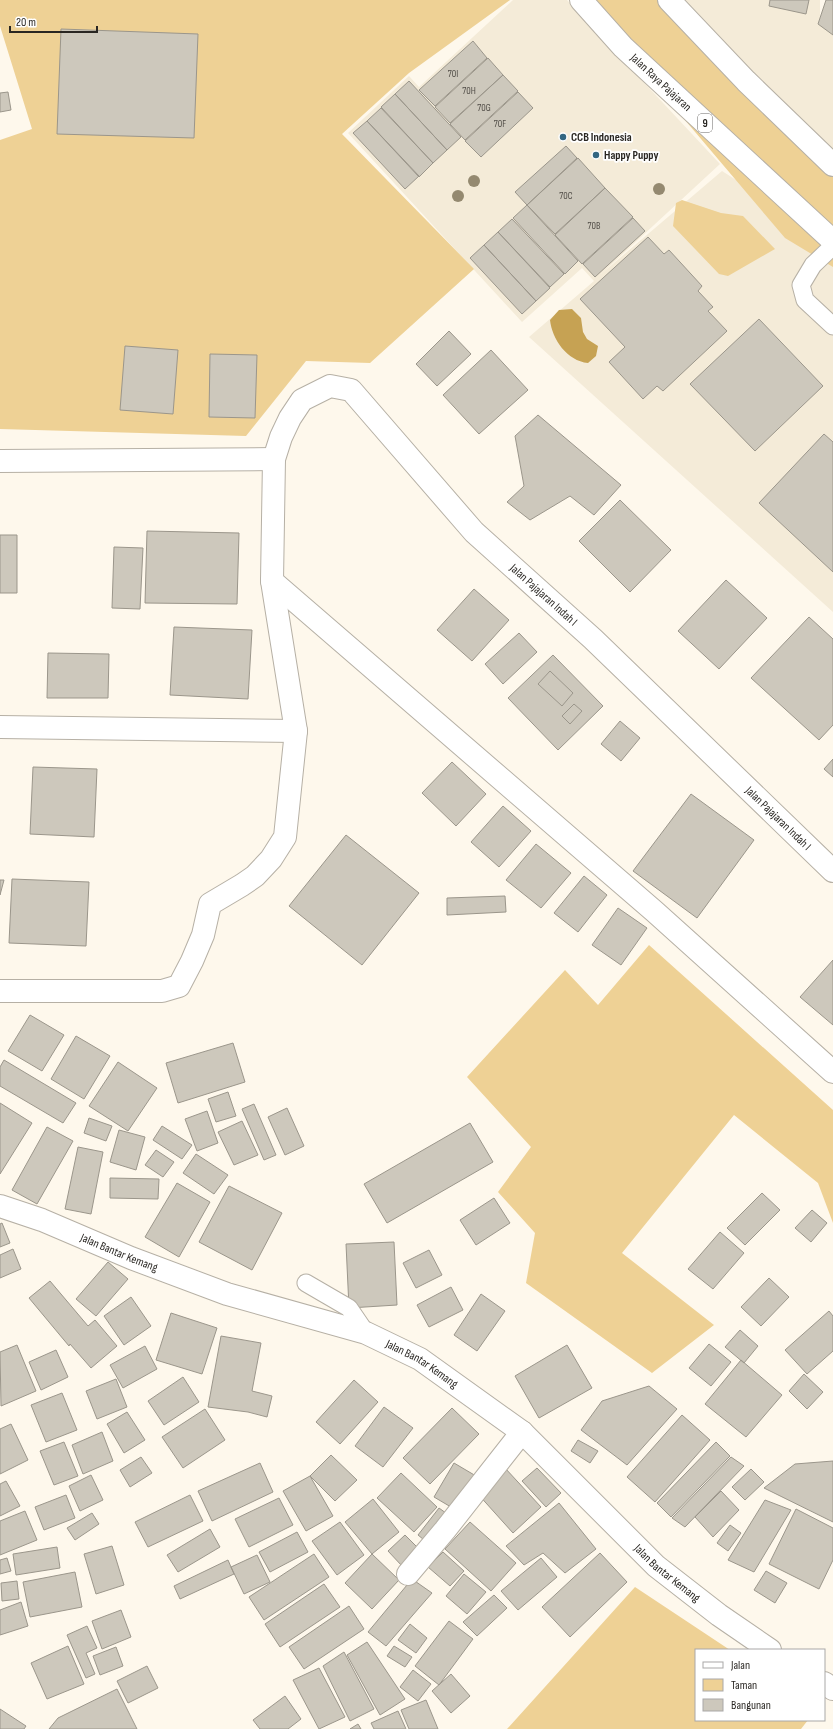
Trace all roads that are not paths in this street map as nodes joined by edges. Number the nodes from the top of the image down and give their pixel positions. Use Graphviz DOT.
graph roads {
  1 [pos="581,0"];
  2 [pos="669,0"];
  3 [pos="833,165"];
  4 [pos="833,241"];
  5 [pos="833,246"];
  6 [pos="833,326"];
  7 [pos="274,459"];
  8 [pos="0,461"];
  9 [pos="272,581"];
  10 [pos="0,728"];
  11 [pos="296,731"];
  12 [pos="833,871"];
  13 [pos="0,991"];
  14 [pos="833,1072"];
  15 [pos="0,1206"];
  16 [pos="306,1283"];
  17 [pos="366,1332"];
  18 [pos="522,1432"];
  19 [pos="408,1574"];
  20 [pos="769,1649"];
  1 -- 4 [label="main road, Jalan Raya Pajajaran / 9"];
  2 -- 3 [label="main road"];
  5 -- 6 [label="lane"];
  7 -- 8 [label="main road"];
  7 -- 9 [label="main road, Jalan Pajajaran Indah I"];
  7 -- 12 [label="main road, Jalan Pajajaran Indah I"];
  9 -- 11 [label="main road, Jalan Pajajaran Indah I"];
  9 -- 14 [label="main road"];
  10 -- 11 [label="main road"];
  11 -- 13 [label="main road, Jalan Pajajaran Indah I"];
  15 -- 17 [label="main road, Jalan Bantar Kemang"];
  16 -- 17 [label="lane"];
  17 -- 18 [label="main road, Jalan Bantar Kemang"];
  18 -- 19 [label="main road"];
  18 -- 20 [label="main road, Jalan Bantar Kemang"];
}
